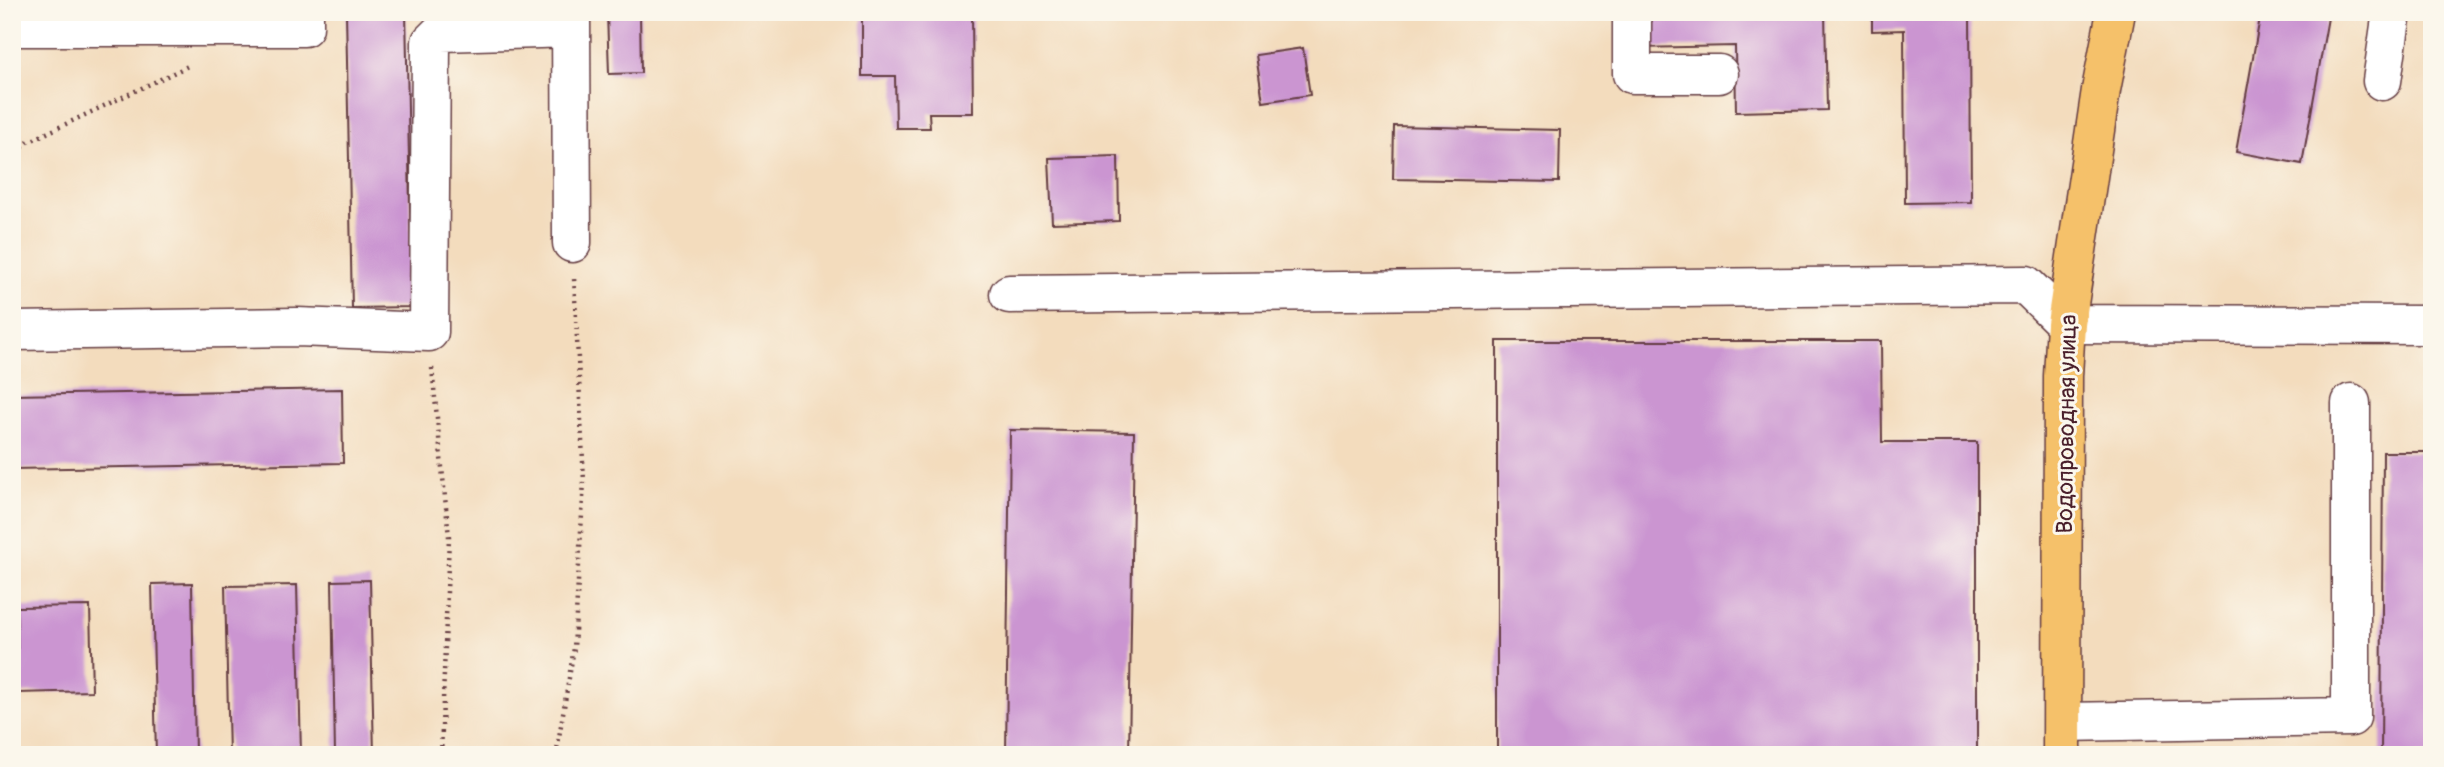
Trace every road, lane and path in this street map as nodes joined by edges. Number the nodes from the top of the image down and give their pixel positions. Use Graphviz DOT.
graph roads {
  1 [pos="304,12"];
  2 [pos="1632,12"];
  3 [pos="2116,12"];
  4 [pos="2392,12"];
  5 [pos="571,20"];
  6 [pos="12,27"];
  7 [pos="223,27"];
  8 [pos="1719,74"];
  9 [pos="2382,81"];
  10 [pos="12,157"];
  11 [pos="572,243"];
  12 [pos="1009,294"];
  13 [pos="2066,324"];
  14 [pos="2432,325"];
  15 [pos="12,331"];
  16 [pos="429,332"];
  17 [pos="2351,403"];
  18 [pos="2063,739"];
  19 [pos="441,755"];
  20 [pos="556,755"];
  1 -- 7 [label="lane"];
  2 -- 8 [label="lane"];
  3 -- 13 [label="main road, Водопроводная улица"];
  4 -- 9 [label="lane"];
  5 -- 11 [label="lane"];
  5 -- 16 [label="lane"];
  6 -- 7 [label="lane"];
  7 -- 10 [label="path"];
  11 -- 20 [label="path"];
  12 -- 13 [label="lane"];
  13 -- 14 [label="lane"];
  13 -- 18 [label="main road, Водопроводная улица"];
  15 -- 16 [label="lane"];
  16 -- 19 [label="path"];
  17 -- 18 [label="lane"];
}
